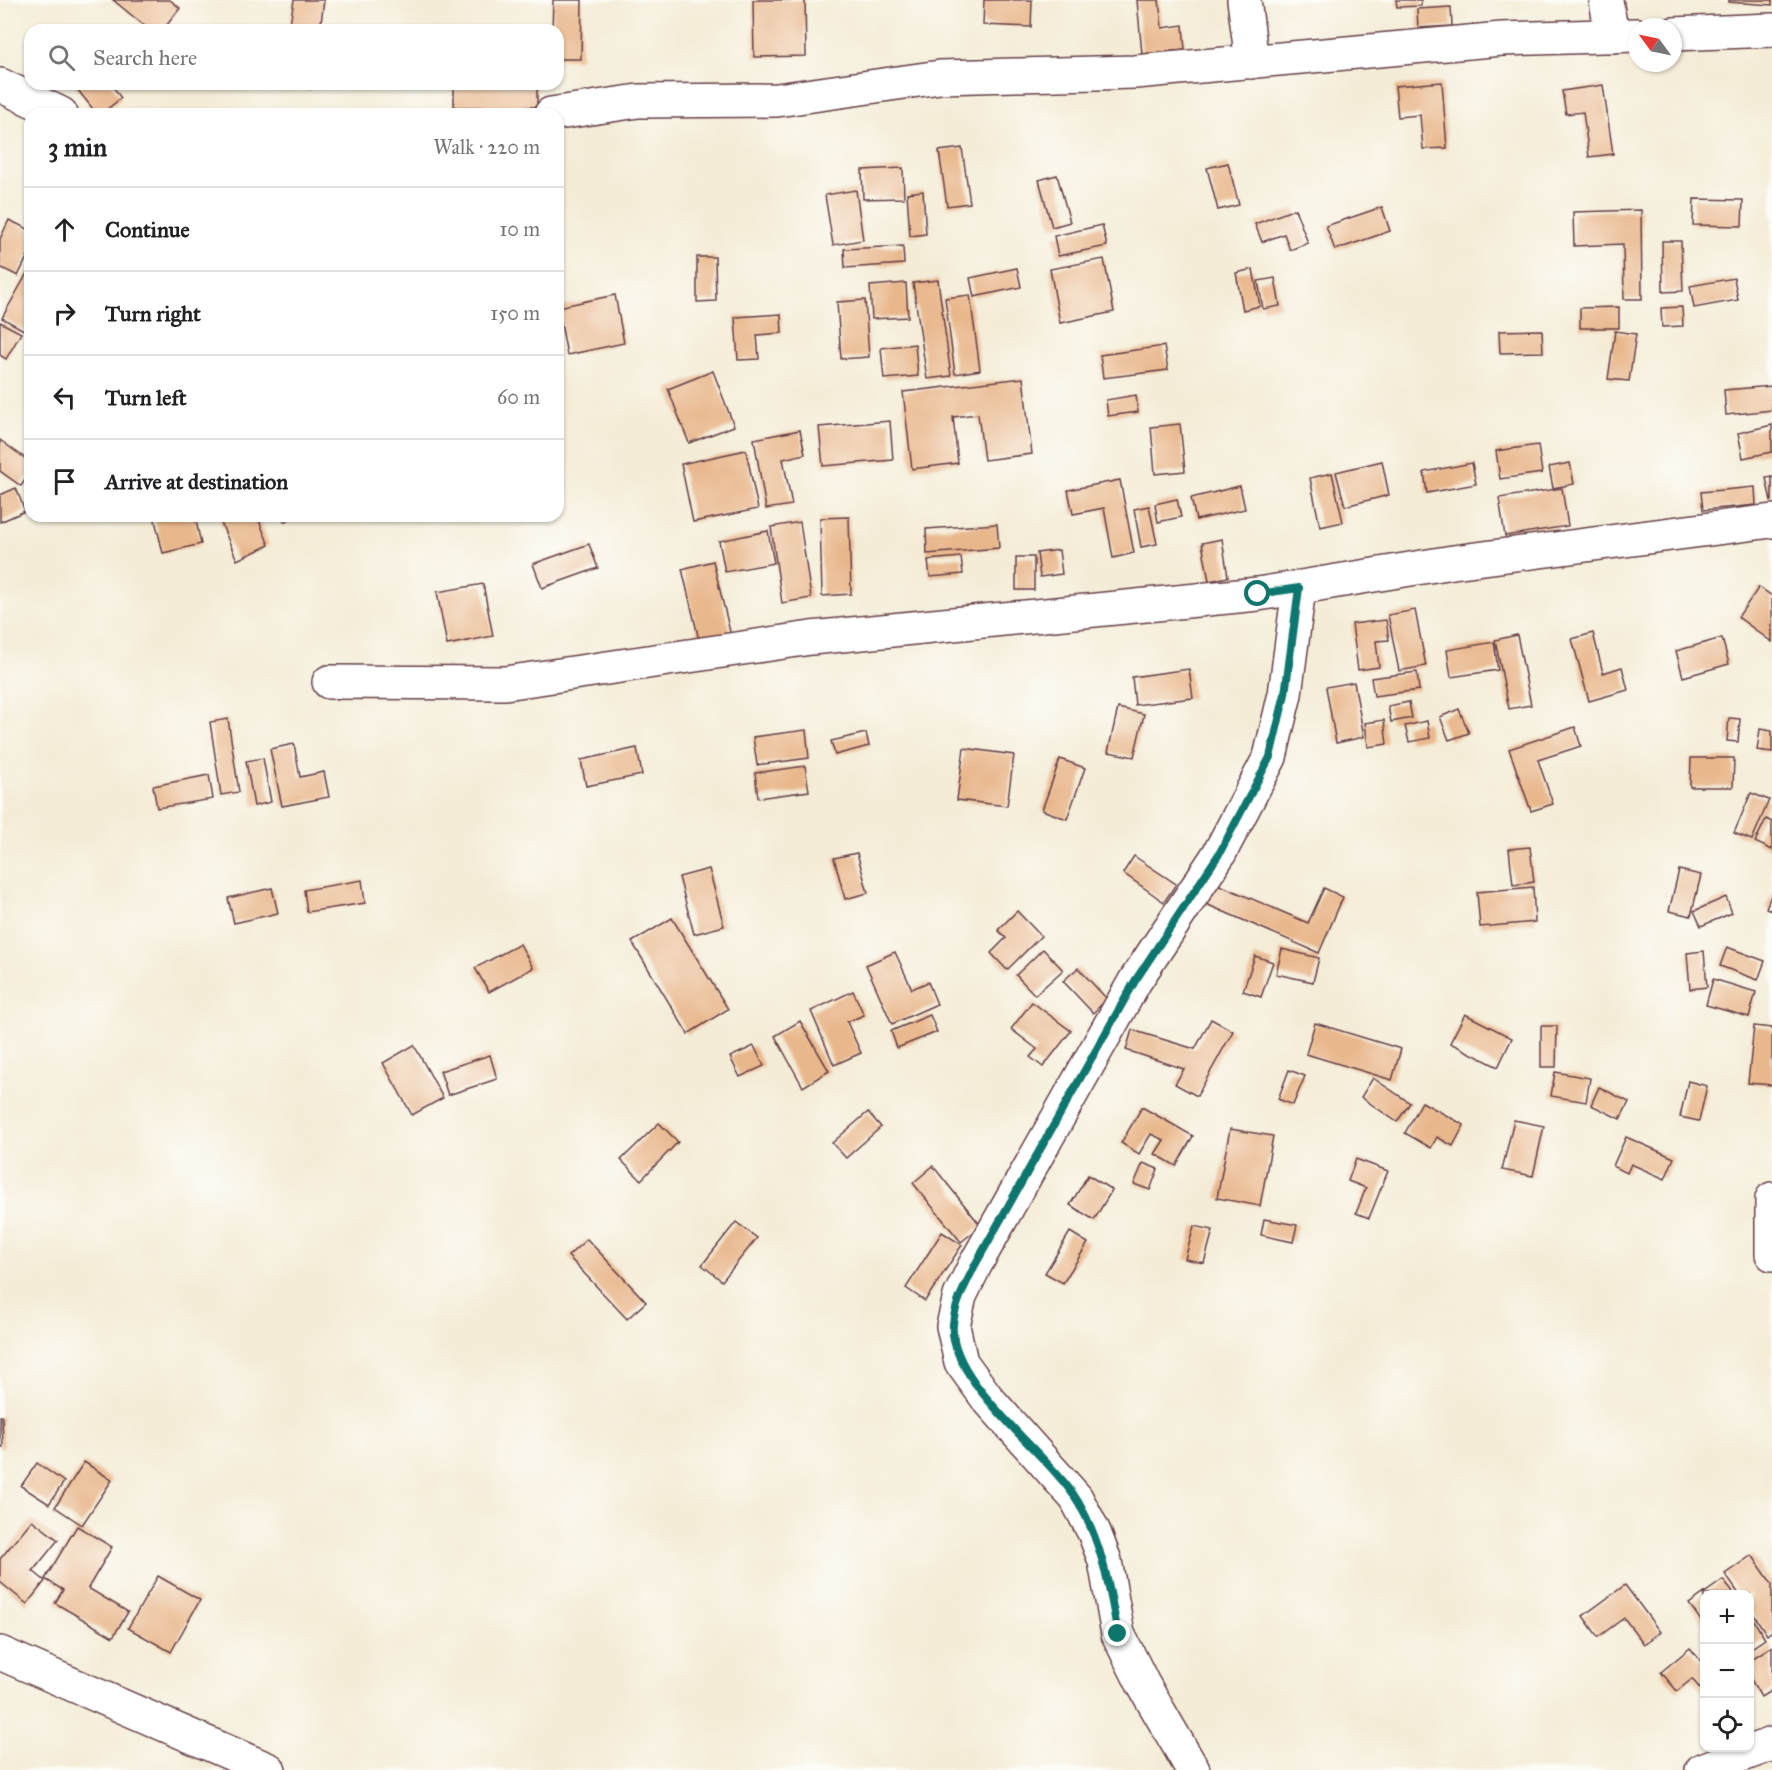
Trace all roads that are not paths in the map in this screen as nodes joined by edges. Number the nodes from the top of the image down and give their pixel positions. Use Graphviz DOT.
graph roads {
  1 [pos="1244,0"];
  2 [pos="1606,0"];
  3 [pos="1772,30"];
  4 [pos="1682,34"];
  5 [pos="1624,35"];
  6 [pos="1252,62"];
  7 [pos="0,85"];
  8 [pos="48,108"];
  9 [pos="564,112"];
  10 [pos="1772,521"];
  11 [pos="1299,588"];
  12 [pos="329,682"];
  13 [pos="1772,1199"];
  14 [pos="1772,1254"];
  15 [pos="0,1653"];
  16 [pos="1772,1744"];
  17 [pos="269,1770"];
  18 [pos="1193,1770"];
  19 [pos="1702,1770"];
  1 -- 6 [label="street"];
  2 -- 5 [label="street"];
  3 -- 4 [label="street"];
  5 -- 6 [label="street"];
  6 -- 9 [label="street"];
  7 -- 8 [label="street"];
  10 -- 11 [label="street"];
  11 -- 12 [label="street"];
  11 -- 18 [label="street"];
  13 -- 14 [label="street"];
  15 -- 17 [label="street"];
  16 -- 19 [label="street"];
}
